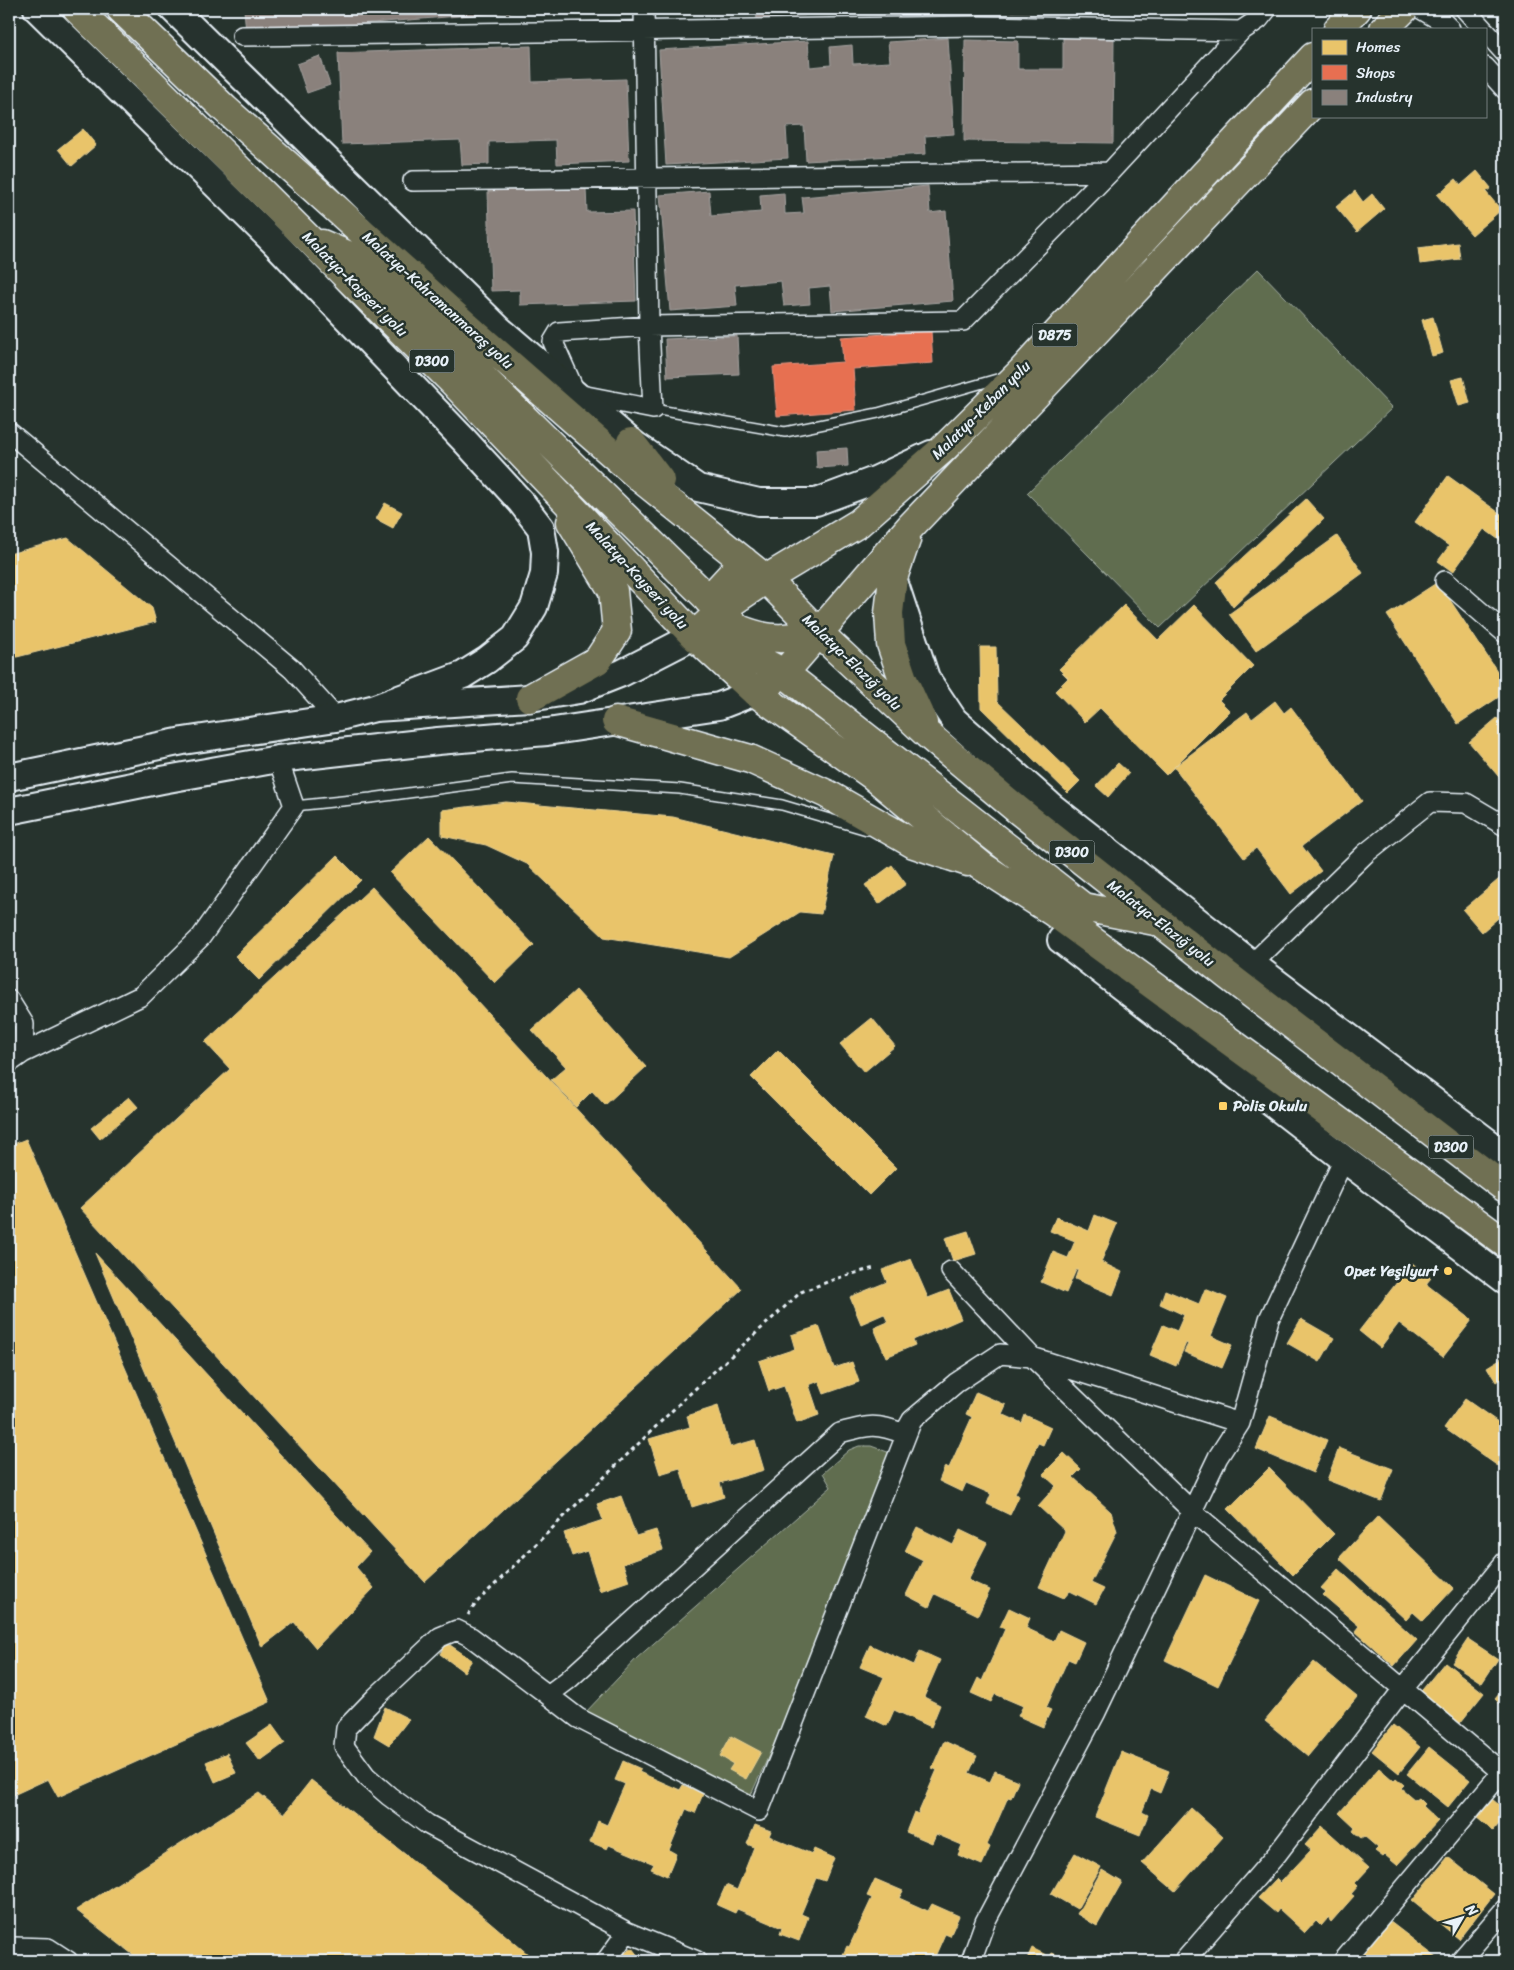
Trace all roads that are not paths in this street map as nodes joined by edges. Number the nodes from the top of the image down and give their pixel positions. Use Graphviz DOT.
graph roads {
  1 [pos="37,9"];
  2 [pos="65,9"];
  3 [pos="78,9"];
  4 [pos="121,9"];
  5 [pos="174,9"];
  6 [pos="644,9"];
  7 [pos="1267,9"];
  8 [pos="1357,9"];
  9 [pos="1404,9"];
  10 [pos="1421,9"];
  11 [pos="1465,9"];
  12 [pos="1339,28"];
  13 [pos="1385,28"];
  14 [pos="1449,28"];
  15 [pos="1482,28"];
  16 [pos="645,30"];
  17 [pos="1241,31"];
  18 [pos="1486,32"];
  19 [pos="105,36"];
  20 [pos="242,36"];
  21 [pos="1505,53"];
  22 [pos="1312,58"];
  23 [pos="1486,68"];
  24 [pos="1505,89"];
  25 [pos="1312,104"];
  26 [pos="1110,172"];
  27 [pos="648,179"];
  28 [pos="413,181"];
  29 [pos="308,238"];
  30 [pos="650,326"];
  31 [pos="1021,372"];
  32 [pos="576,394"];
  33 [pos="653,409"];
  34 [pos="9,432"];
  35 [pos="631,442"];
  36 [pos="944,448"];
  37 [pos="543,476"];
  38 [pos="685,513"];
  39 [pos="911,526"];
  40 [pos="744,561"];
  41 [pos="893,578"];
  42 [pos="766,580"];
  43 [pos="1445,581"];
  44 [pos="714,606"];
  45 [pos="819,632"];
  46 [pos="1505,633"];
  47 [pos="694,636"];
  48 [pos="792,679"];
  49 [pos="755,692"];
  50 [pos="530,698"];
  51 [pos="375,708"];
  52 [pos="780,710"];
  53 [pos="336,718"];
  54 [pos="616,721"];
  55 [pos="928,734"];
  56 [pos="278,759"];
  57 [pos="9,777"];
  58 [pos="294,806"];
  59 [pos="9,811"];
  60 [pos="1505,826"];
  61 [pos="914,844"];
  62 [pos="983,867"];
  63 [pos="1159,921"];
  64 [pos="1061,940"];
  65 [pos="1252,964"];
  66 [pos="9,1000"];
  67 [pos="16,1058"];
  68 [pos="1396,1105"];
  69 [pos="1503,1149"];
  70 [pos="1344,1159"];
  71 [pos="1505,1182"];
  72 [pos="1505,1188"];
  73 [pos="1505,1243"];
  74 [pos="950,1271"];
  75 [pos="1505,1280"];
  76 [pos="1032,1356"];
  77 [pos="912,1420"];
  78 [pos="1240,1423"];
  79 [pos="1193,1512"];
  80 [pos="1505,1562"];
  81 [pos="1403,1689"];
  82 [pos="548,1695"];
  83 [pos="1504,1774"];
  84 [pos="1505,1909"];
  85 [pos="627,1932"];
  86 [pos="9,1948"];
  87 [pos="68,1961"];
  88 [pos="606,1961"];
  89 [pos="697,1961"];
  90 [pos="971,1961"];
  91 [pos="1184,1961"];
  92 [pos="1342,1961"];
  93 [pos="1460,1961"];
  1 -- 51 [label="street"];
  2 -- 19 [label="street"];
  3 -- 19 [label="highway, Malatya-Kayseri yolu / D300"];
  4 -- 38 [label="highway, Malatya-Kahramanmaraş yolu / D300"];
  5 -- 32 [label="street"];
  6 -- 16 [label="street"];
  7 -- 17 [label="street"];
  8 -- 12 [label="highway"];
  9 -- 13 [label="highway"];
  10 -- 14 [label="street"];
  11 -- 15 [label="street"];
  16 -- 17 [label="street"];
  16 -- 20 [label="street"];
  16 -- 27 [label="street"];
  17 -- 26 [label="street"];
  18 -- 21 [label="street"];
  19 -- 29 [label="highway, Malatya-Kayseri yolu / D300"];
  22 -- 31 [label="highway, Malatya-Keban yolu / D875"];
  23 -- 24 [label="street"];
  25 -- 39 [label="highway, Malatya-Keban yolu / D875"];
  26 -- 27 [label="street"];
  26 -- 30 [label="street"];
  27 -- 28 [label="street"];
  27 -- 30 [label="street"];
  29 -- 37 [label="highway, Malatya-Kayseri yolu / D300"];
  29 -- 44 [label="highway"];
  30 -- 32 [label="street"];
  30 -- 33 [label="street"];
  31 -- 33 [label="lane"];
  31 -- 36 [label="highway, Malatya-Keban yolu / D875"];
  32 -- 33 [label="street"];
  32 -- 35 [label="street"];
  34 -- 53 [label="street"];
  35 -- 36 [label="street"];
  35 -- 38 [label="highway"];
  36 -- 42 [label="highway, Malatya-Keban yolu / D875"];
  37 -- 47 [label="highway, Malatya-Kayseri yolu / D300"];
  37 -- 50 [label="highway"];
  38 -- 40 [label="highway, Malatya-Kahramanmaraş yolu / D300"];
  39 -- 41 [label="highway"];
  39 -- 45 [label="highway, Malatya-Keban yolu / D875"];
  40 -- 42 [label="highway, Malatya-Kahramanmaraş yolu / D300"];
  40 -- 44 [label="highway"];
  41 -- 55 [label="highway"];
  41 -- 65 [label="street"];
  42 -- 44 [label="highway, Malatya-Keban yolu"];
  42 -- 45 [label="highway, Malatya-Elazığ yolu / D300"];
  43 -- 46 [label="street"];
  44 -- 45 [label="highway"];
  44 -- 47 [label="highway"];
  45 -- 48 [label="highway, Malatya-Keban yolu"];
  45 -- 55 [label="highway, Malatya-Elazığ yolu / D300"];
  47 -- 48 [label="highway"];
  47 -- 49 [label="highway, Malatya-Kayseri yolu / D300"];
  47 -- 50 [label="street"];
  48 -- 49 [label="highway"];
  48 -- 52 [label="highway"];
  48 -- 63 [label="highway"];
  49 -- 52 [label="highway, D300"];
  49 -- 54 [label="street"];
  50 -- 51 [label="street"];
  51 -- 53 [label="street"];
  52 -- 62 [label="highway, D300"];
  53 -- 57 [label="street"];
  54 -- 56 [label="street"];
  54 -- 61 [label="highway"];
  55 -- 63 [label="highway, Malatya-Elazığ yolu / D300"];
  56 -- 58 [label="street"];
  56 -- 59 [label="street"];
  58 -- 61 [label="lane"];
  58 -- 67 [label="street"];
  60 -- 65 [label="street"];
  61 -- 62 [label="highway"];
  62 -- 64 [label="highway"];
  62 -- 73 [label="highway, D300"];
  63 -- 68 [label="highway, Malatya-Elazığ yolu / D300"];
  64 -- 70 [label="street"];
  65 -- 69 [label="street"];
  66 -- 67 [label="street"];
  68 -- 71 [label="street"];
  68 -- 72 [label="highway, Malatya-Elazığ yolu / D300"];
  70 -- 75 [label="street"];
  70 -- 78 [label="street"];
  74 -- 76 [label="street"];
  76 -- 77 [label="street"];
  76 -- 78 [label="street"];
  76 -- 79 [label="street"];
  77 -- 82 [label="street"];
  77 -- 82 [label="street"];
  78 -- 79 [label="street"];
  79 -- 81 [label="street"];
  79 -- 90 [label="street"];
  80 -- 81 [label="street"];
  81 -- 83 [label="street"];
  81 -- 91 [label="street"];
  82 -- 85 [label="street"];
  83 -- 92 [label="street"];
  84 -- 93 [label="street"];
  85 -- 88 [label="street"];
  85 -- 89 [label="street"];
  86 -- 87 [label="street"];
}
